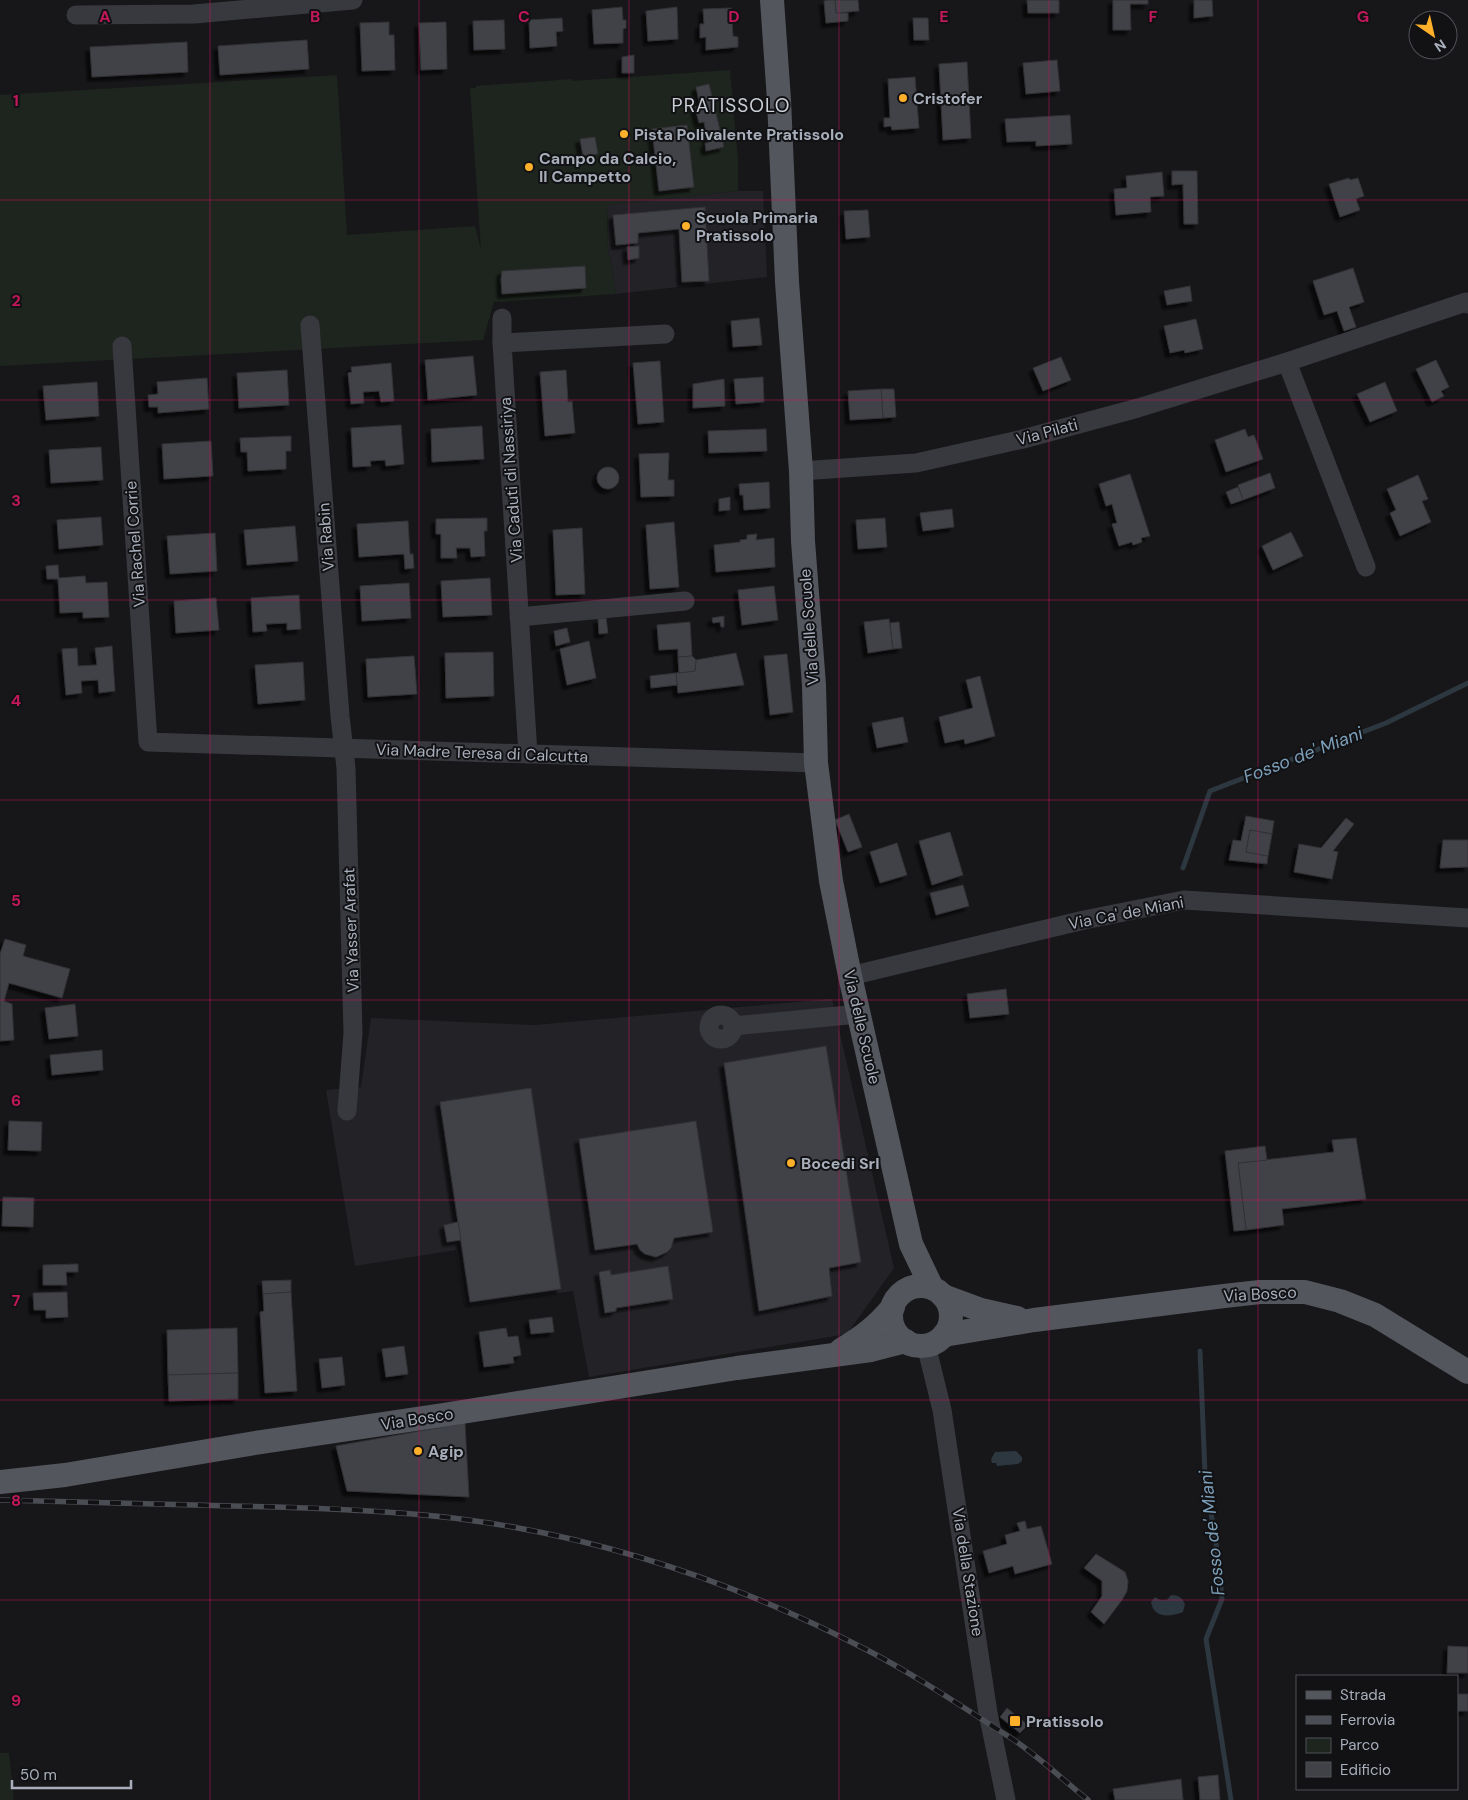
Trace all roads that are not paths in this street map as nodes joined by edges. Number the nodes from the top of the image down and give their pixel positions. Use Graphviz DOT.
graph roads {
  1 [pos="353,0"];
  2 [pos="772,0"];
  3 [pos="194,7"];
  4 [pos="76,15"];
  5 [pos="1468,304"];
  6 [pos="502,318"];
  7 [pos="310,325"];
  8 [pos="665,334"];
  9 [pos="502,343"];
  10 [pos="122,346"];
  11 [pos="1287,362"];
  12 [pos="801,470"];
  13 [pos="1366,567"];
  14 [pos="685,600"];
  15 [pos="519,617"];
  16 [pos="148,742"];
  17 [pos="345,748"];
  18 [pos="528,754"];
  19 [pos="816,763"];
  20 [pos="1468,918"];
  21 [pos="850,976"];
  22 [pos="859,1014"];
  23 [pos="733,1026"];
  24 [pos="347,1111"];
  25 [pos="912,1244"];
  26 [pos="938,1292"];
  27 [pos="895,1302"];
  28 [pos="1034,1320"];
  29 [pos="925,1340"];
  30 [pos="833,1355"];
  31 [pos="1468,1372"];
  32 [pos="0,1482"];
  33 [pos="1006,1800"];
  1 -- 3 [label="street"];
  2 -- 12 [label="main road, Via delle Scuole"];
  3 -- 4 [label="street"];
  5 -- 11 [label="street, Via Pilati"];
  6 -- 9 [label="street, Via Caduti di Nassiriya"];
  7 -- 17 [label="street, Via Rabin"];
  8 -- 9 [label="street"];
  9 -- 15 [label="street, Via Caduti di Nassiriya"];
  10 -- 16 [label="street, Via Rachel Corrie"];
  11 -- 12 [label="street, Via Pilati"];
  11 -- 13 [label="street"];
  12 -- 19 [label="main road, Via delle Scuole"];
  14 -- 15 [label="street"];
  15 -- 18 [label="street, Via Caduti di Nassiriya"];
  16 -- 17 [label="street, Via Madre Teresa di Calcutta"];
  17 -- 18 [label="street, Via Madre Teresa di Calcutta"];
  17 -- 24 [label="street, Via Yasser Arafat"];
  18 -- 19 [label="street, Via Madre Teresa di Calcutta"];
  19 -- 21 [label="main road, Via delle Scuole"];
  20 -- 21 [label="street, Via Ca' de Miani"];
  21 -- 22 [label="main road, Via delle Scuole"];
  22 -- 23 [label="street"];
  22 -- 25 [label="main road, Via delle Scuole"];
  25 -- 26 [label="main road, Via delle Scuole"];
  25 -- 27 [label="main road, Via delle Scuole"];
  26 -- 27 [label="main road, Via Bosco"];
  26 -- 28 [label="main road, Via Bosco"];
  26 -- 29 [label="main road"];
  27 -- 29 [label="main road"];
  27 -- 30 [label="main road, Via Bosco"];
  28 -- 29 [label="main road, Via Bosco"];
  28 -- 31 [label="main road, Via Bosco"];
  29 -- 30 [label="main road, Via Bosco"];
  29 -- 33 [label="street, Via della Stazione"];
  30 -- 32 [label="main road, Via Bosco"];
}
